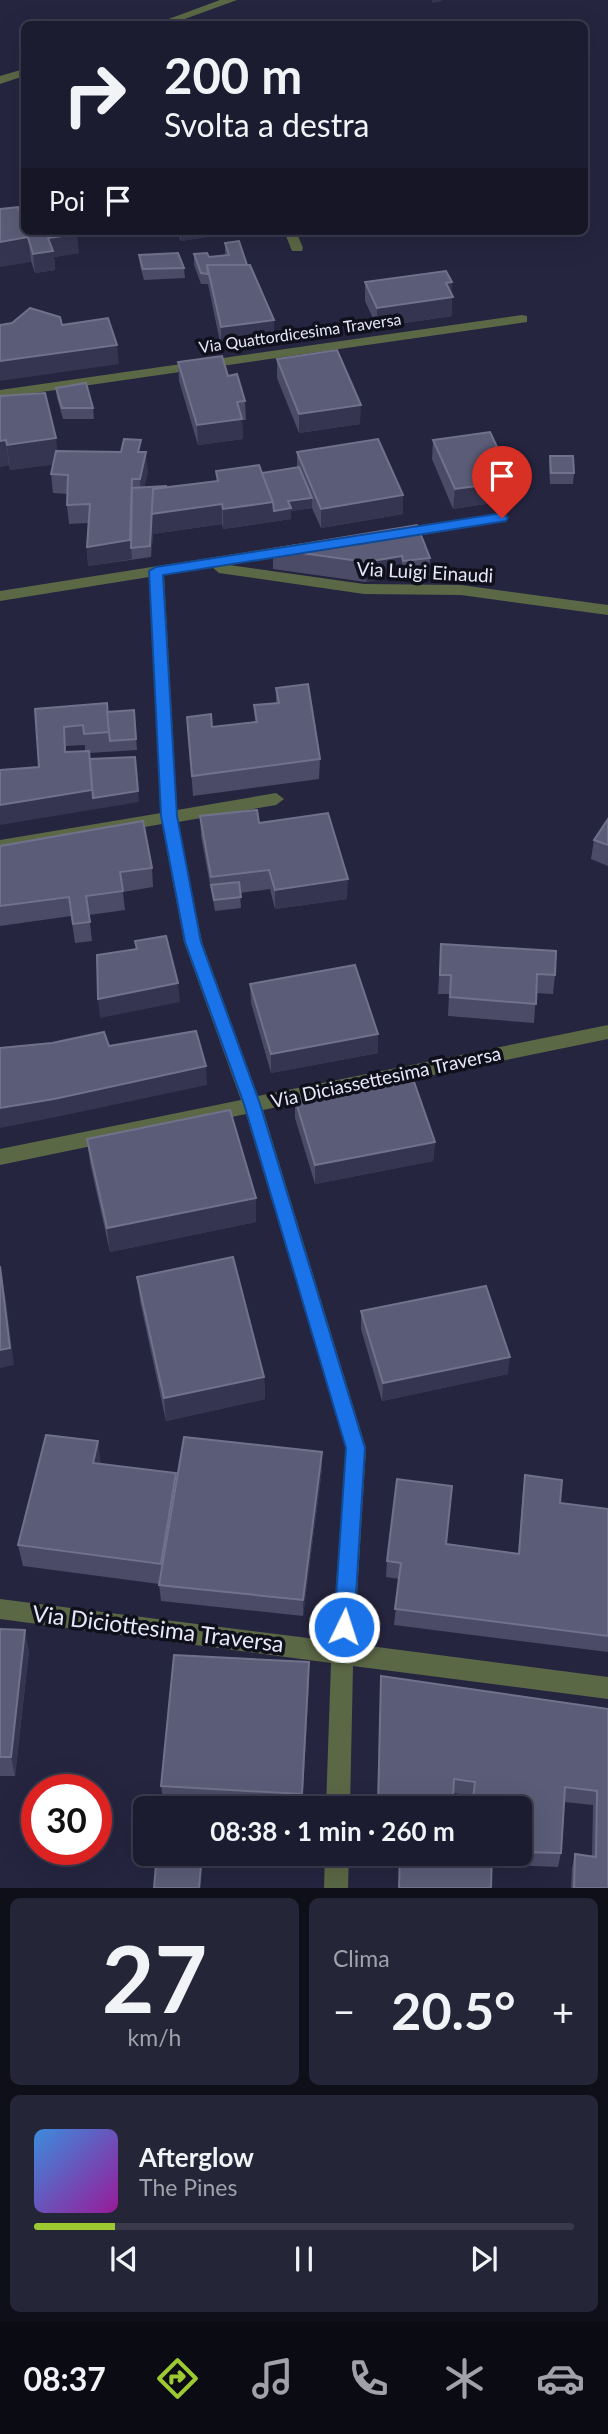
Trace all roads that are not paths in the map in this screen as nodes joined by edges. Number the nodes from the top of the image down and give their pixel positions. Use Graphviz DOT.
graph roads {
  1 [pos="231,0"];
  2 [pos="170,21"];
  3 [pos="21,73"];
  4 [pos="0,80"];
  5 [pos="292,235"];
  6 [pos="297,248"];
  7 [pos="522,319"];
  8 [pos="0,394"];
  9 [pos="502,518"];
  10 [pos="378,537"];
  11 [pos="309,548"];
  12 [pos="199,565"];
  13 [pos="156,571"];
  14 [pos="0,596"];
  15 [pos="608,610"];
  16 [pos="276,799"];
  17 [pos="169,816"];
  18 [pos="0,846"];
  19 [pos="608,1032"];
  20 [pos="252,1104"];
  21 [pos="0,1157"];
  22 [pos="0,1609"];
  23 [pos="342,1653"];
  24 [pos="608,1688"];
  25 [pos="338,1796"];
  26 [pos="337,1866"];
  27 [pos="336,1888"];
  1 -- 2 [label="street"];
  3 -- 4 [label="street"];
  5 -- 6 [label="street"];
  7 -- 8 [label="street, Via Quattordicesima Traversa"];
  9 -- 10 [label="street"];
  11 -- 12 [label="street"];
  12 -- 13 [label="street"];
  12 -- 15 [label="street, Via Luigi Einaudi"];
  13 -- 14 [label="street"];
  13 -- 17 [label="street"];
  16 -- 17 [label="street"];
  17 -- 18 [label="street"];
  17 -- 20 [label="street"];
  19 -- 20 [label="street, Via Diciassettesima Traversa"];
  20 -- 21 [label="street, Via Diciassettesima Traversa"];
  20 -- 23 [label="street"];
  22 -- 23 [label="street, Via Diciottesima Traversa"];
  23 -- 24 [label="street, Via Diciottesima Traversa"];
  23 -- 25 [label="street"];
  26 -- 27 [label="street"];
}
